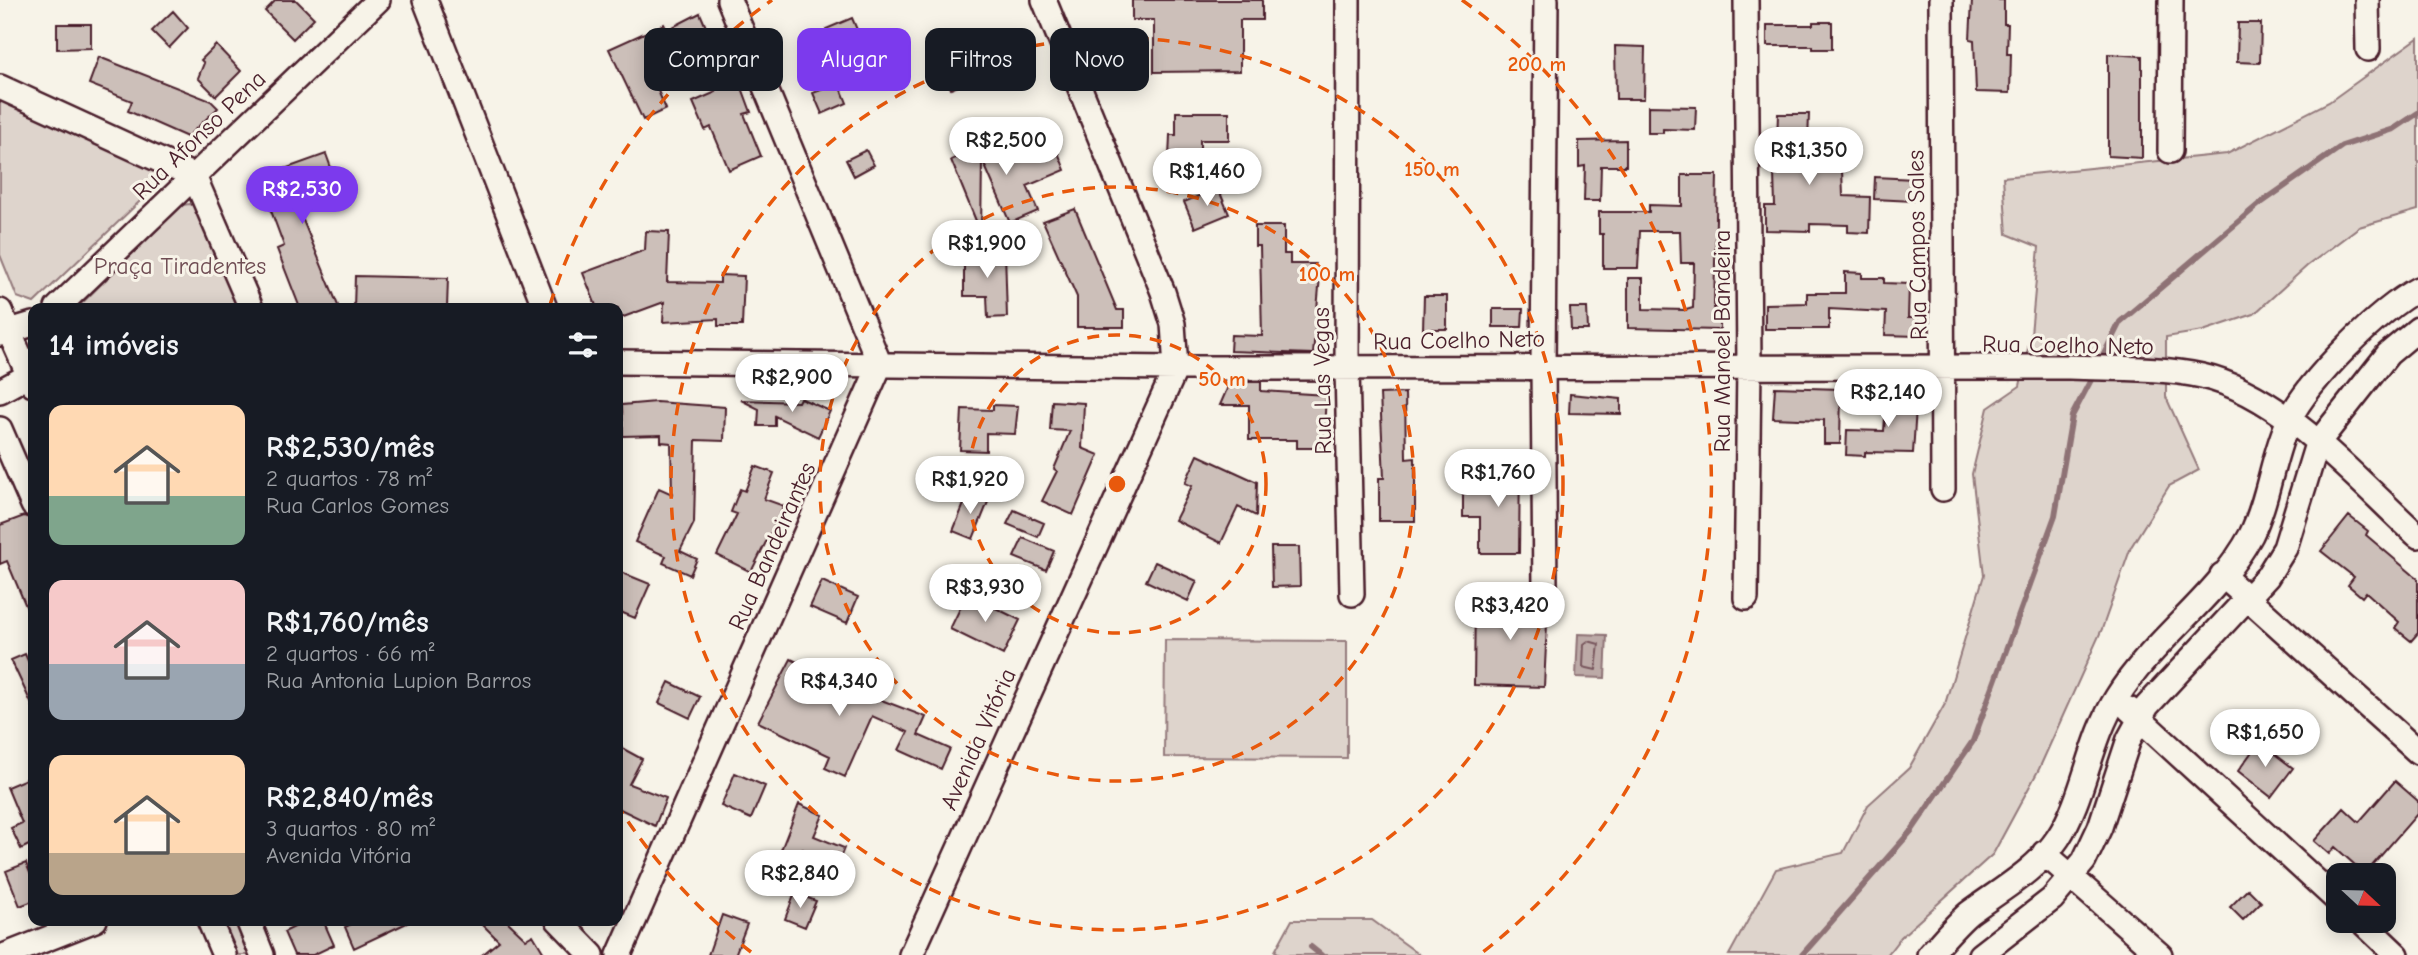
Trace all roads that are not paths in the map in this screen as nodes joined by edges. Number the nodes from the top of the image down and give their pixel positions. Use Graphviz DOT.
graph roads {
  1 [pos="378,0"];
  2 [pos="425,0"];
  3 [pos="729,0"];
  4 [pos="1044,0"];
  5 [pos="1348,0"];
  6 [pos="1546,0"];
  7 [pos="1745,0"];
  8 [pos="1941,0"];
  9 [pos="2171,0"];
  10 [pos="2367,0"];
  11 [pos="2368,50"];
  12 [pos="0,87"];
  13 [pos="2170,151"];
  14 [pos="194,176"];
  15 [pos="2414,296"];
  16 [pos="62,303"];
  17 [pos="249,303"];
  18 [pos="543,303"];
  19 [pos="28,324"];
  20 [pos="3,326"];
  21 [pos="2418,329"];
  22 [pos="623,362"];
  23 [pos="880,365"];
  24 [pos="1543,366"];
  25 [pos="1749,366"];
  26 [pos="1177,368"];
  27 [pos="1347,368"];
  28 [pos="1944,369"];
  29 [pos="28,371"];
  30 [pos="28,380"];
  31 [pos="0,391"];
  32 [pos="2290,417"];
  33 [pos="0,429"];
  34 [pos="2317,444"];
  35 [pos="1943,489"];
  36 [pos="28,493"];
  37 [pos="2418,536"];
  38 [pos="2222,575"];
  39 [pos="1545,590"];
  40 [pos="1352,594"];
  41 [pos="2245,597"];
  42 [pos="1746,598"];
  43 [pos="2116,698"];
  44 [pos="2140,718"];
  45 [pos="2418,752"];
  46 [pos="2044,853"];
  47 [pos="2073,876"];
  48 [pos="2326,890"];
  49 [pos="80,926"];
  50 [pos="212,926"];
  51 [pos="250,926"];
  52 [pos="564,926"];
  53 [pos="2374,933"];
  54 [pos="6,955"];
  55 [pos="224,955"];
  56 [pos="262,955"];
  57 [pos="592,955"];
  58 [pos="619,955"];
  59 [pos="911,955"];
  60 [pos="1929,955"];
  61 [pos="1980,955"];
  62 [pos="2160,955"];
  63 [pos="2398,955"];
  1 -- 14 [label="street, Rua Afonso Pena"];
  2 -- 18 [label="street"];
  3 -- 23 [label="street"];
  4 -- 26 [label="street, Avenida Vitória"];
  5 -- 27 [label="street, Rua Las Vegas"];
  6 -- 24 [label="street"];
  7 -- 25 [label="street, Rua Manoel Bandeira"];
  8 -- 28 [label="street, Rua Campos Sales"];
  9 -- 13 [label="street"];
  10 -- 11 [label="street"];
  12 -- 14 [label="street"];
  14 -- 16 [label="street, Rua Afonso Pena"];
  14 -- 17 [label="street"];
  15 -- 32 [label="street"];
  19 -- 20 [label="street"];
  20 -- 29 [label="street"];
  21 -- 34 [label="street"];
  22 -- 23 [label="street, Rua Coelho Neto"];
  23 -- 26 [label="street, Rua Coelho Neto"];
  23 -- 58 [label="street, Rua Bandeirantes"];
  24 -- 25 [label="street, Rua Coelho Neto"];
  24 -- 27 [label="street, Rua Coelho Neto"];
  24 -- 39 [label="street"];
  25 -- 28 [label="street, Rua Coelho Neto"];
  25 -- 42 [label="street, Rua Manoel Bandeira"];
  26 -- 27 [label="street, Rua Coelho Neto"];
  26 -- 59 [label="street, Avenida Vitória"];
  27 -- 40 [label="street, Rua Las Vegas"];
  28 -- 32 [label="street, Rua Coelho Neto"];
  28 -- 35 [label="street, Rua Campos Sales"];
  30 -- 31 [label="street"];
  32 -- 34 [label="street, Rua Coelho Neto"];
  32 -- 38 [label="street"];
  33 -- 36 [label="street"];
  34 -- 37 [label="street, Rua Coelho Neto"];
  34 -- 41 [label="street"];
  38 -- 41 [label="street"];
  38 -- 43 [label="street"];
  41 -- 44 [label="street"];
  41 -- 45 [label="street"];
  43 -- 44 [label="street"];
  43 -- 46 [label="street"];
  44 -- 47 [label="street"];
  44 -- 48 [label="street"];
  46 -- 47 [label="street"];
  46 -- 60 [label="street"];
  47 -- 61 [label="street"];
  47 -- 62 [label="street"];
  49 -- 54 [label="street"];
  50 -- 55 [label="street"];
  51 -- 56 [label="street"];
  52 -- 57 [label="street"];
  53 -- 63 [label="street"];
}
